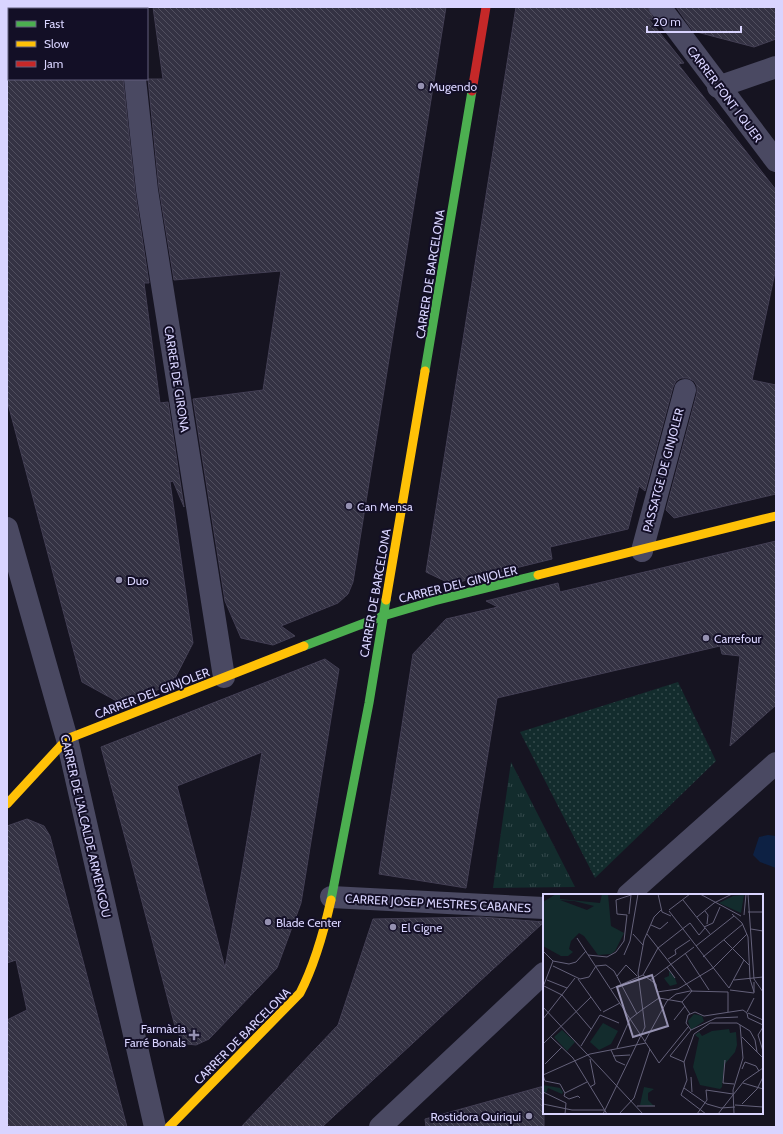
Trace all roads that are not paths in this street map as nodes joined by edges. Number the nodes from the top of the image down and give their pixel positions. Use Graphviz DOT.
graph roads {
  1 [pos="486,7"];
  2 [pos="660,7"];
  3 [pos="776,67"];
  4 [pos="136,80"];
  5 [pos="718,87"];
  6 [pos="776,161"];
  7 [pos="684,390"];
  8 [pos="776,516"];
  9 [pos="7,528"];
  10 [pos="642,550"];
  11 [pos="383,616"];
  12 [pos="224,677"];
  13 [pos="67,739"];
  14 [pos="776,763"];
  15 [pos="7,804"];
  16 [pos="629,894"];
  17 [pos="331,897"];
  18 [pos="543,908"];
  19 [pos="543,974"];
  20 [pos="155,1127"];
  21 [pos="169,1127"];
  22 [pos="380,1127"];
  1 -- 11 [label="street, CARRER DE BARCELONA"];
  2 -- 5 [label="street, CARRER FONT I QUER"];
  3 -- 5 [label="street"];
  4 -- 12 [label="street, CARRER DE GIRONA"];
  5 -- 6 [label="street, CARRER FONT I QUER"];
  7 -- 10 [label="street, PASSATGE DE GINJOLER"];
  8 -- 10 [label="street, CARRER DEL GINJOLER"];
  9 -- 13 [label="street, CARRER DE L'ALCALDE ARMENGOU"];
  10 -- 11 [label="street, CARRER DEL GINJOLER"];
  11 -- 12 [label="street, CARRER DEL GINJOLER"];
  11 -- 17 [label="street, CARRER DE BARCELONA"];
  12 -- 13 [label="street, CARRER DEL GINJOLER"];
  13 -- 15 [label="street"];
  13 -- 20 [label="street, CARRER DE L'ALCALDE ARMENGOU"];
  14 -- 16 [label="street"];
  17 -- 18 [label="street, CARRER JOSEP MESTRES CABANES"];
  17 -- 21 [label="street, CARRER DE BARCELONA"];
  19 -- 22 [label="street"];
}
